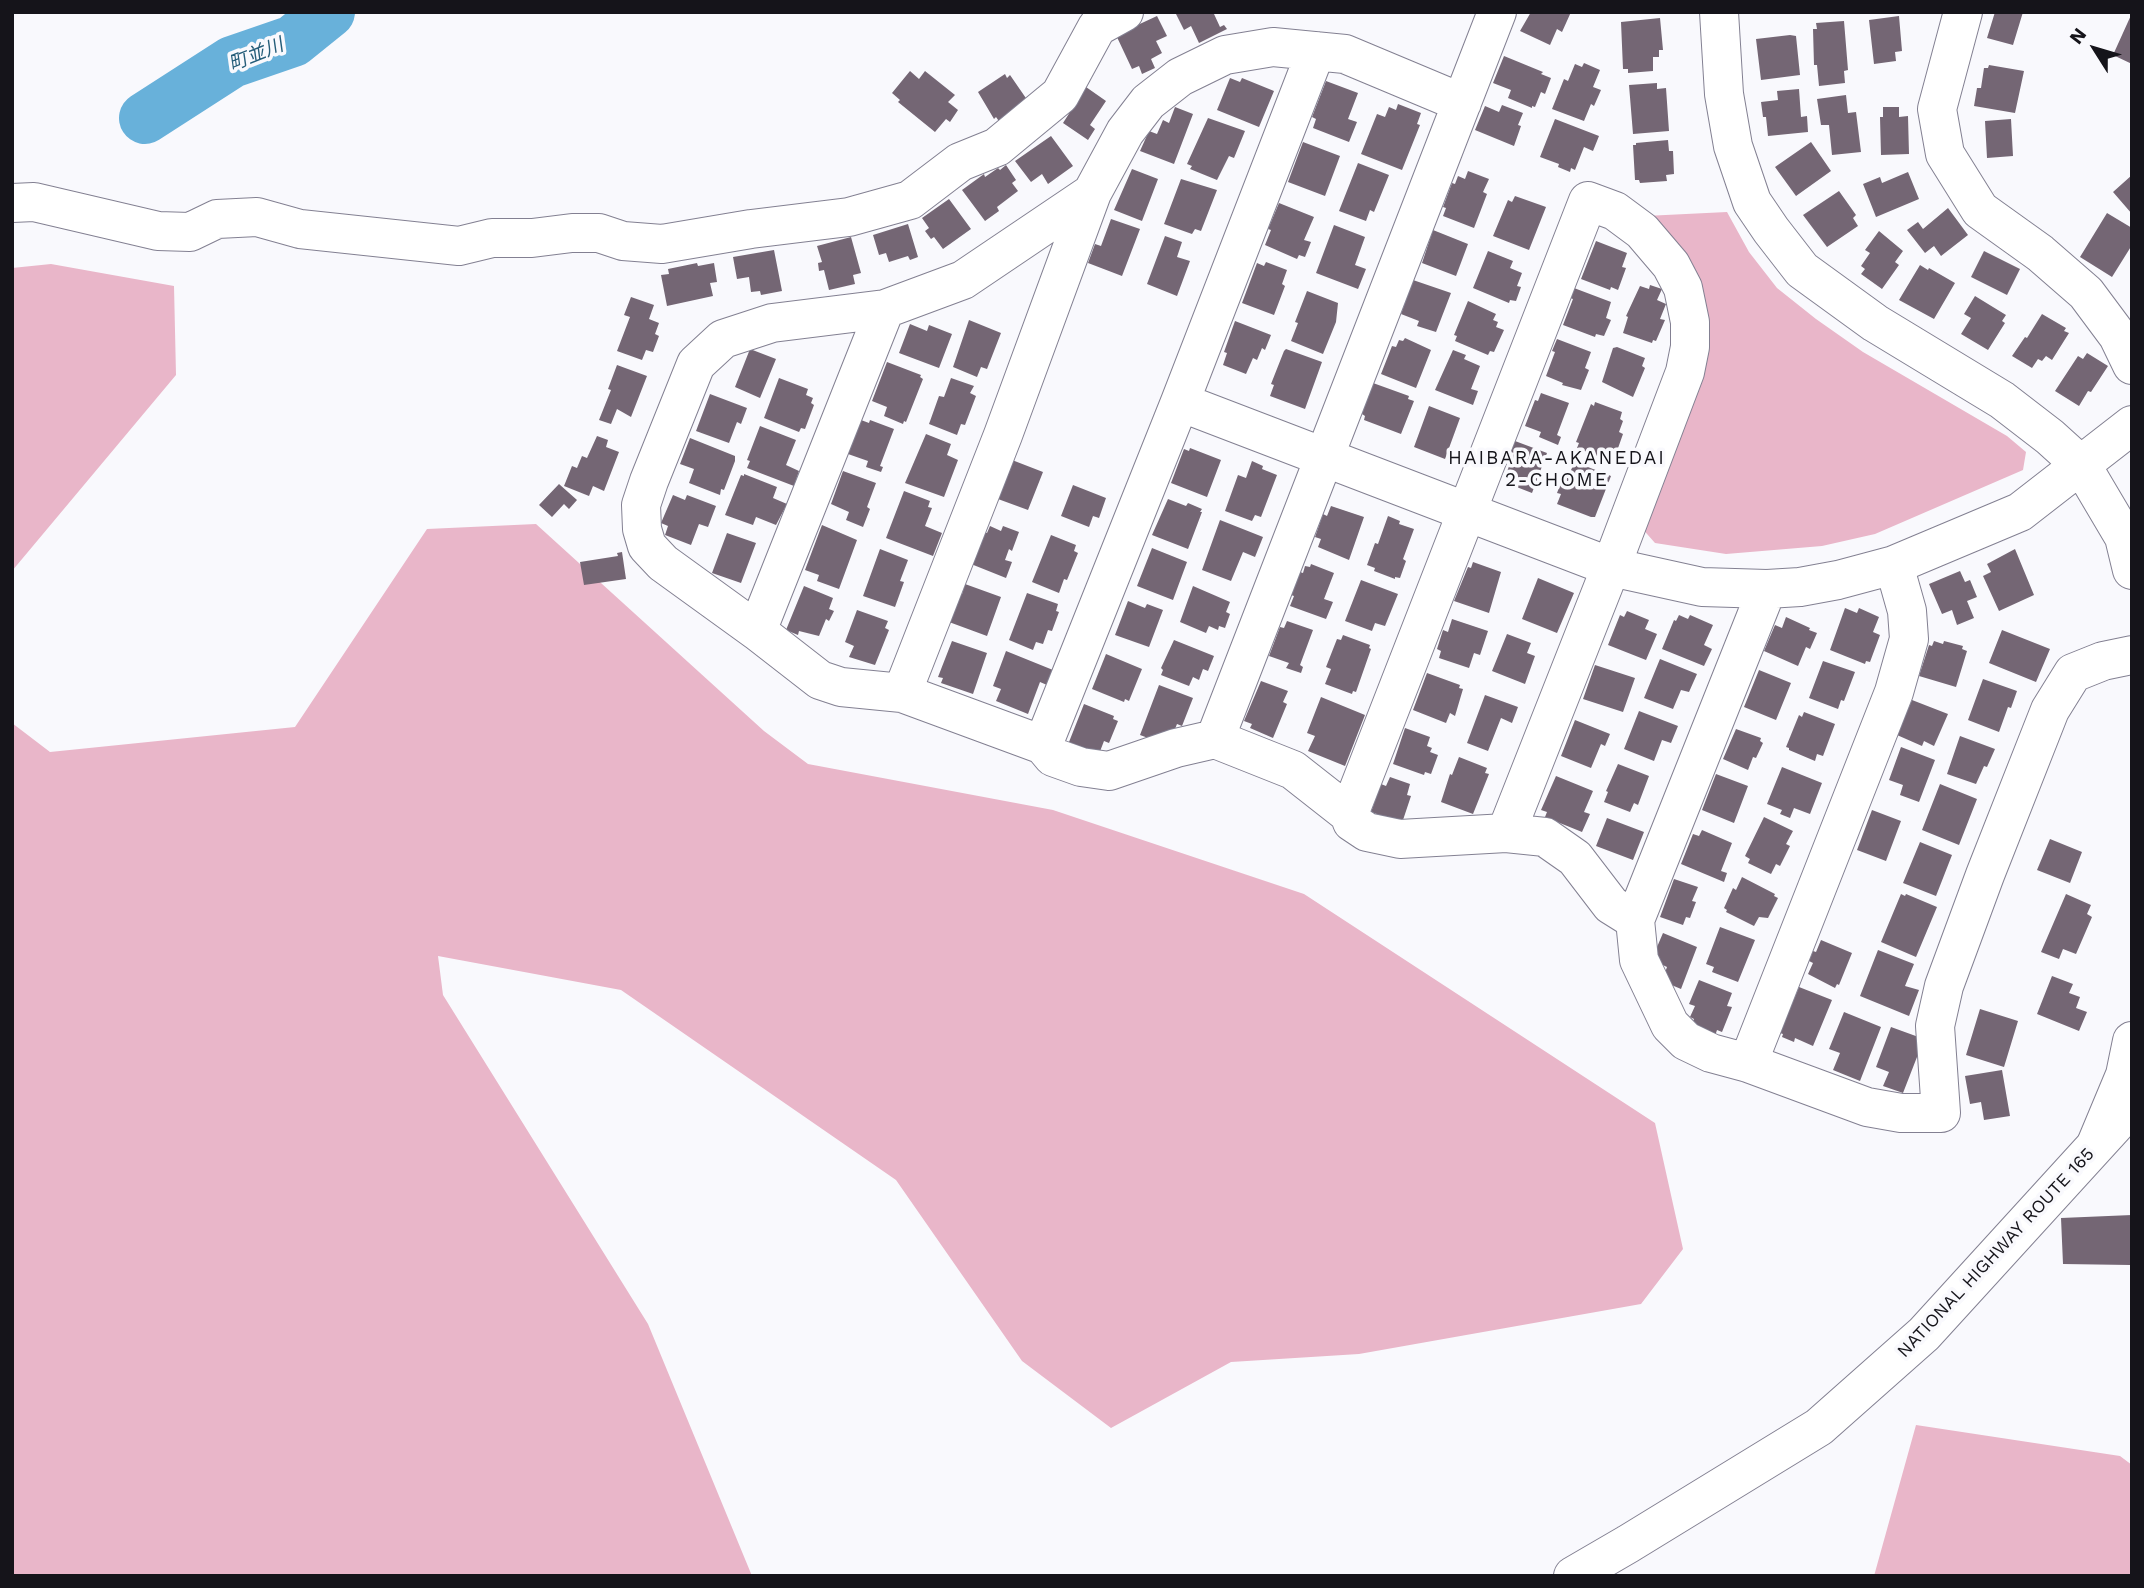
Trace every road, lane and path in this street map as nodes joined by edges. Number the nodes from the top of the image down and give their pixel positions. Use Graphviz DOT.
graph roads {
  1 [pos="1124,12"];
  2 [pos="1497,12"];
  3 [pos="1719,12"];
  4 [pos="1963,12"];
  5 [pos="1316,51"];
  6 [pos="1462,103"];
  7 [pos="1092,193"];
  8 [pos="12,204"];
  9 [pos="884,309"];
  10 [pos="2132,365"];
  11 [pos="1180,402"];
  12 [pos="2132,425"];
  13 [pos="1323,458"];
  14 [pos="2081,466"];
  15 [pos="1467,513"];
  16 [pos="1894,565"];
  17 [pos="1611,567"];
  18 [pos="2132,570"];
  19 [pos="1767,589"];
  20 [pos="757,631"];
  21 [pos="2132,655"];
  22 [pos="902,693"];
  23 [pos="1215,739"];
  24 [pos="1043,745"];
  25 [pos="1349,814"];
  26 [pos="1506,834"];
  27 [pos="1635,920"];
  28 [pos="2132,1041"];
  29 [pos="1748,1063"];
  30 [pos="2132,1106"];
  31 [pos="2093,1150"];
  32 [pos="1573,1576"];
  1 -- 8 [label="main road"];
  2 -- 6 [label="main road"];
  3 -- 14 [label="main road"];
  4 -- 10 [label="main road"];
  5 -- 6 [label="main road"];
  5 -- 7 [label="main road"];
  5 -- 11 [label="main road"];
  6 -- 13 [label="main road"];
  7 -- 9 [label="main road"];
  7 -- 22 [label="main road"];
  9 -- 20 [label="main road"];
  9 -- 20 [label="main road"];
  11 -- 13 [label="main road"];
  11 -- 24 [label="main road"];
  12 -- 14 [label="main road"];
  13 -- 15 [label="main road"];
  13 -- 23 [label="main road"];
  14 -- 16 [label="main road"];
  14 -- 18 [label="main road"];
  15 -- 17 [label="main road"];
  15 -- 17 [label="main road"];
  15 -- 25 [label="main road"];
  16 -- 19 [label="main road"];
  16 -- 29 [label="main road"];
  17 -- 19 [label="main road"];
  17 -- 26 [label="main road"];
  19 -- 27 [label="main road"];
  20 -- 22 [label="main road"];
  21 -- 29 [label="main road"];
  22 -- 24 [label="main road"];
  23 -- 24 [label="main road"];
  23 -- 25 [label="main road"];
  25 -- 26 [label="main road"];
  26 -- 27 [label="main road"];
  27 -- 29 [label="main road"];
  28 -- 31 [label="main road"];
  30 -- 31 [label="main road, NATIONAL HIGHWAY ROUTE 165"];
  31 -- 32 [label="main road, NATIONAL HIGHWAY ROUTE 165"];
}
